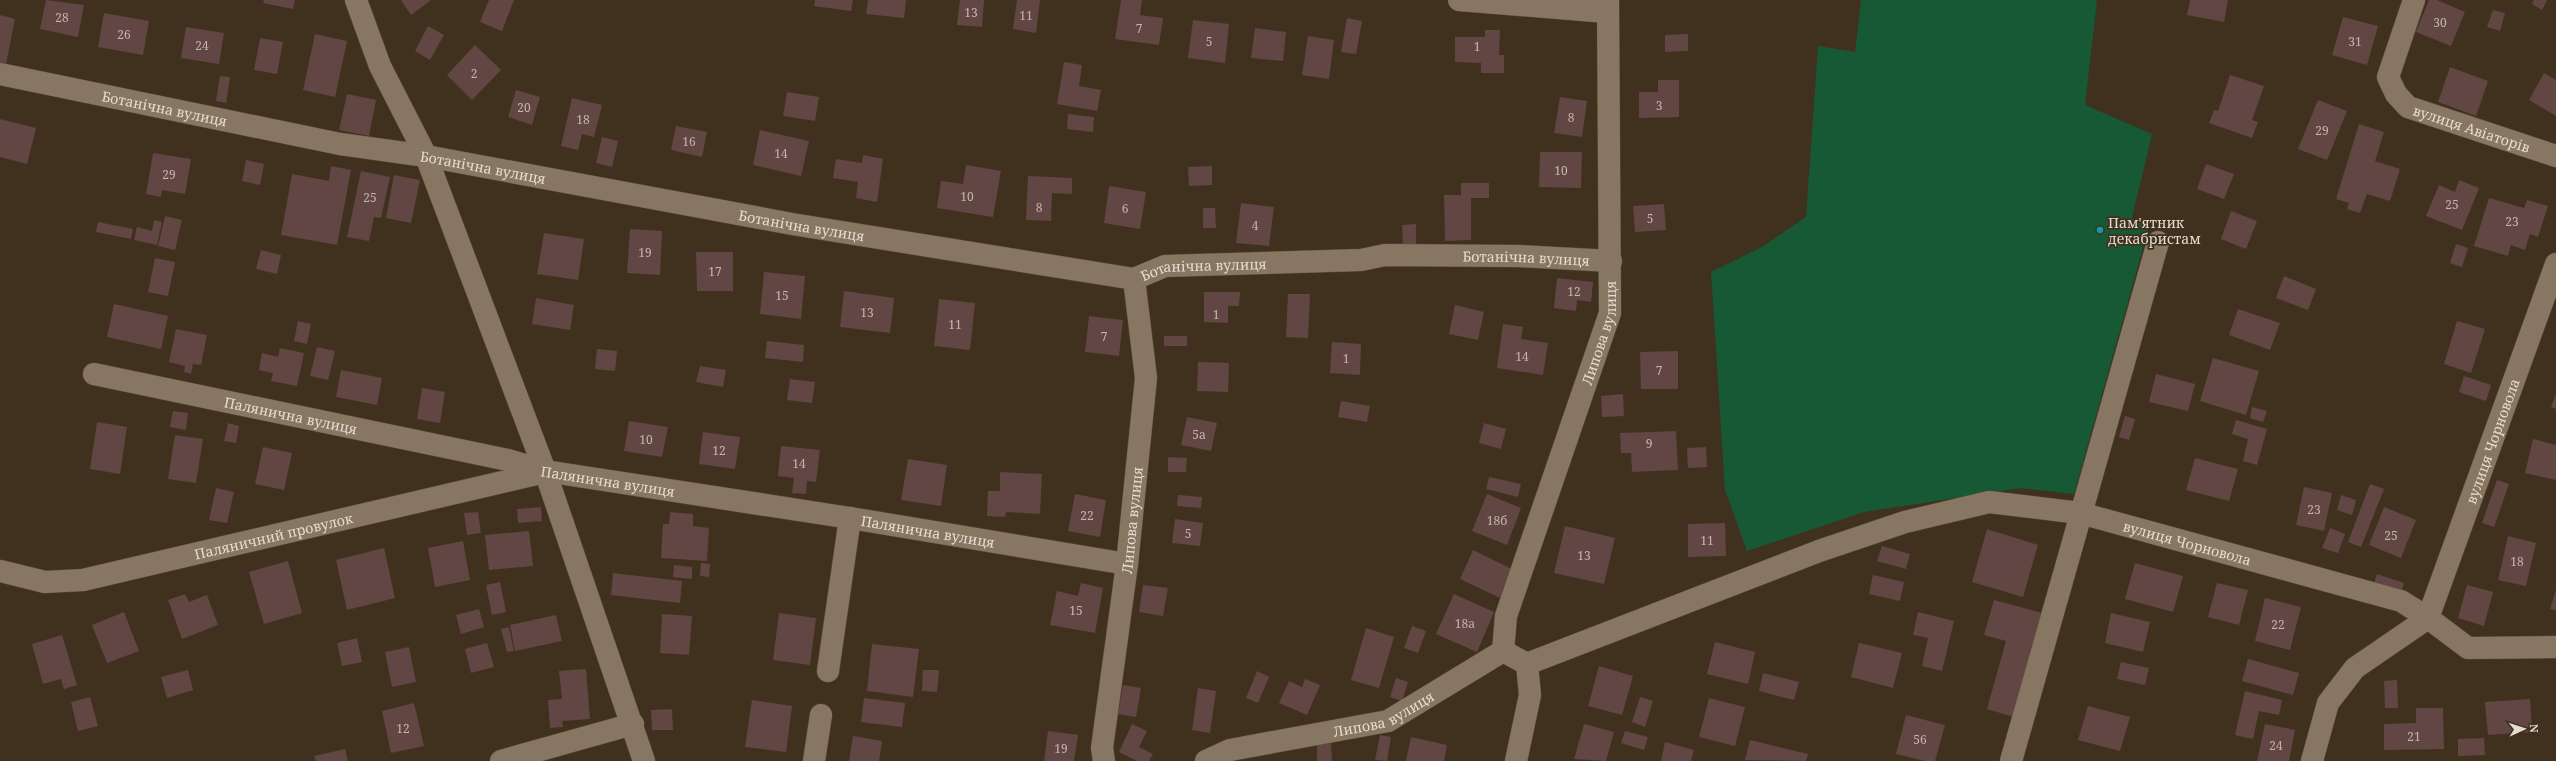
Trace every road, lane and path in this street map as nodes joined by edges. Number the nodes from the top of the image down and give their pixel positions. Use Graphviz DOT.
graph roads {
  1 [pos="356,0"];
  2 [pos="1459,0"];
  3 [pos="2414,0"];
  4 [pos="1608,6"];
  5 [pos="0,74"];
  6 [pos="426,156"];
  7 [pos="2556,156"];
  8 [pos="2158,242"];
  9 [pos="1611,262"];
  10 [pos="2556,264"];
  11 [pos="1134,279"];
  12 [pos="94,374"];
  13 [pos="545,472"];
  14 [pos="2080,512"];
  15 [pos="850,518"];
  16 [pos="1127,564"];
  17 [pos="0,571"];
  18 [pos="2428,618"];
  19 [pos="2556,647"];
  20 [pos="1504,651"];
  21 [pos="1527,664"];
  22 [pos="828,671"];
  23 [pos="821,715"];
  24 [pos="633,724"];
  25 [pos="501,761"];
  26 [pos="644,761"];
  27 [pos="814,761"];
  28 [pos="1104,761"];
  29 [pos="1206,761"];
  30 [pos="1516,761"];
  31 [pos="2011,761"];
  32 [pos="2312,761"];
  1 -- 6 [label="street"];
  2 -- 4 [label="street"];
  3 -- 7 [label="street, вулиця Авіаторів"];
  4 -- 9 [label="street, Липова вулиця"];
  5 -- 6 [label="street, Ботанічна вулиця"];
  6 -- 11 [label="street, Ботанічна вулиця"];
  6 -- 13 [label="street"];
  8 -- 14 [label="street"];
  9 -- 11 [label="street, Ботанічна вулиця"];
  9 -- 20 [label="street, Липова вулиця"];
  10 -- 18 [label="street, вулиця Чорновола"];
  11 -- 16 [label="street, Липова вулиця"];
  12 -- 13 [label="street, Палянична вулиця"];
  13 -- 15 [label="street, Палянична вулиця"];
  13 -- 17 [label="street, Паляничний провулок"];
  13 -- 24 [label="street"];
  14 -- 18 [label="street, вулиця Чорновола"];
  14 -- 21 [label="street, вулиця Чорновола"];
  14 -- 31 [label="street"];
  15 -- 16 [label="street, Палянична вулиця"];
  15 -- 22 [label="street"];
  16 -- 28 [label="street, Липова вулиця"];
  18 -- 19 [label="street, вулиця Чорновола"];
  18 -- 32 [label="street"];
  20 -- 21 [label="street"];
  20 -- 29 [label="street, Липова вулиця"];
  21 -- 30 [label="street"];
  23 -- 27 [label="street"];
  24 -- 25 [label="street"];
  24 -- 26 [label="street"];
}
